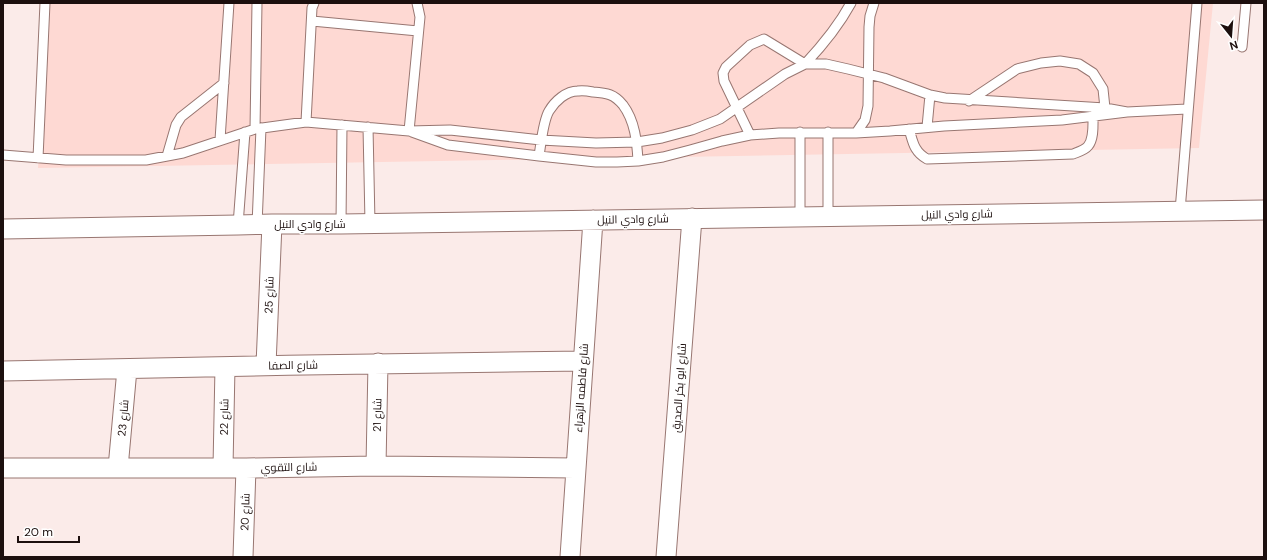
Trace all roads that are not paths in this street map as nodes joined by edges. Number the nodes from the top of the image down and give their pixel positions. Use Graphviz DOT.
graph roads {
  1 [pos="45,3"];
  2 [pos="229,3"];
  3 [pos="257,3"];
  4 [pos="314,3"];
  5 [pos="417,3"];
  6 [pos="850,3"];
  7 [pos="874,3"];
  8 [pos="1197,3"];
  9 [pos="1246,3"];
  10 [pos="312,21"];
  11 [pos="418,31"];
  12 [pos="1242,47"];
  13 [pos="805,64"];
  14 [pos="868,74"];
  15 [pos="224,84"];
  16 [pos="930,95"];
  17 [pos="969,100"];
  18 [pos="737,108"];
  19 [pos="1105,108"];
  20 [pos="1187,109"];
  21 [pos="1127,112"];
  22 [pos="1093,116"];
  23 [pos="306,122"];
  24 [pos="342,125"];
  25 [pos="368,127"];
  26 [pos="927,127"];
  27 [pos="258,128"];
  28 [pos="909,129"];
  29 [pos="409,131"];
  30 [pos="245,132"];
  31 [pos="800,132"];
  32 [pos="828,132"];
  33 [pos="856,133"];
  34 [pos="750,135"];
  35 [pos="220,140"];
  36 [pos="541,140"];
  37 [pos="637,142"];
  38 [pos="3,155"];
  39 [pos="167,156"];
  40 [pos="539,156"];
  41 [pos="38,158"];
  42 [pos="638,161"];
  43 [pos="1264,210"];
  44 [pos="1180,211"];
  45 [pos="828,216"];
  46 [pos="800,217"];
  47 [pos="692,218"];
  48 [pos="593,220"];
  49 [pos="370,223"];
  50 [pos="264,224"];
  51 [pos="341,224"];
  52 [pos="238,225"];
  53 [pos="3,229"];
  54 [pos="583,361"];
  55 [pos="378,363"];
  56 [pos="266,365"];
  57 [pos="225,367"];
  58 [pos="127,369"];
  59 [pos="3,370"];
  60 [pos="376,466"];
  61 [pos="223,467"];
  62 [pos="3,468"];
  63 [pos="118,468"];
  64 [pos="246,468"];
  65 [pos="575,468"];
  66 [pos="243,557"];
  67 [pos="570,557"];
  68 [pos="666,557"];
  1 -- 41 [label="lane"];
  2 -- 15 [label="lane"];
  3 -- 27 [label="lane"];
  4 -- 10 [label="lane"];
  5 -- 11 [label="lane"];
  6 -- 13 [label="lane"];
  7 -- 14 [label="lane"];
  8 -- 20 [label="lane"];
  9 -- 12 [label="lane"];
  10 -- 11 [label="lane"];
  10 -- 23 [label="lane"];
  11 -- 29 [label="lane"];
  13 -- 14 [label="lane"];
  13 -- 18 [label="lane"];
  13 -- 18 [label="lane"];
  14 -- 16 [label="lane"];
  14 -- 33 [label="lane"];
  15 -- 35 [label="lane"];
  15 -- 39 [label="lane"];
  16 -- 17 [label="lane"];
  16 -- 26 [label="lane"];
  17 -- 19 [label="lane"];
  17 -- 19 [label="lane"];
  18 -- 34 [label="lane"];
  18 -- 37 [label="lane"];
  19 -- 21 [label="lane"];
  20 -- 21 [label="lane"];
  20 -- 44 [label="lane"];
  21 -- 22 [label="lane"];
  22 -- 26 [label="lane"];
  22 -- 28 [label="lane"];
  23 -- 24 [label="lane"];
  23 -- 27 [label="lane"];
  24 -- 25 [label="lane"];
  24 -- 51 [label="lane"];
  25 -- 29 [label="lane"];
  25 -- 49 [label="lane"];
  26 -- 28 [label="lane"];
  27 -- 30 [label="lane"];
  27 -- 50 [label="lane"];
  28 -- 33 [label="lane"];
  29 -- 36 [label="lane"];
  29 -- 40 [label="lane"];
  30 -- 35 [label="lane"];
  30 -- 52 [label="lane"];
  31 -- 32 [label="lane"];
  31 -- 34 [label="lane"];
  31 -- 46 [label="lane"];
  32 -- 33 [label="lane"];
  32 -- 45 [label="lane"];
  34 -- 42 [label="lane"];
  35 -- 39 [label="lane"];
  36 -- 37 [label="lane"];
  36 -- 37 [label="lane"];
  36 -- 40 [label="lane"];
  37 -- 42 [label="lane"];
  38 -- 41 [label="lane"];
  39 -- 41 [label="lane"];
  40 -- 42 [label="lane"];
  43 -- 44 [label="street, شارع وادي النيل"];
  44 -- 45 [label="street, شارع وادي النيل"];
  45 -- 46 [label="street, شارع وادي النيل"];
  46 -- 47 [label="street, شارع وادي النيل"];
  47 -- 48 [label="street, شارع وادي النيل"];
  47 -- 68 [label="street, شارع ابو بكر الصديق"];
  48 -- 49 [label="street, شارع وادي النيل"];
  48 -- 54 [label="street, شارع فاطمه الزهراء"];
  49 -- 51 [label="street, شارع وادي النيل"];
  50 -- 51 [label="street, شارع وادي النيل"];
  50 -- 52 [label="street, شارع وادي النيل"];
  50 -- 56 [label="street, شارع 25"];
  52 -- 53 [label="street, شارع وادي النيل"];
  54 -- 55 [label="street, شارع الصفا"];
  54 -- 65 [label="street, شارع فاطمه الزهراء"];
  55 -- 56 [label="street, شارع الصفا"];
  55 -- 60 [label="street, شارع 21"];
  56 -- 57 [label="street, شارع الصفا"];
  57 -- 58 [label="street, شارع الصفا"];
  57 -- 61 [label="street, شارع 22"];
  58 -- 59 [label="street, شارع الصفا"];
  58 -- 63 [label="street, شارع 23"];
  60 -- 64 [label="street, شارع التقوي"];
  60 -- 65 [label="street, شارع التقوي"];
  61 -- 63 [label="street, شارع التقوي"];
  61 -- 64 [label="street, شارع التقوي"];
  62 -- 63 [label="street, شارع التقوي"];
  64 -- 66 [label="street, شارع 20"];
  65 -- 67 [label="street, شارع فاطمه الزهراء"];
}
